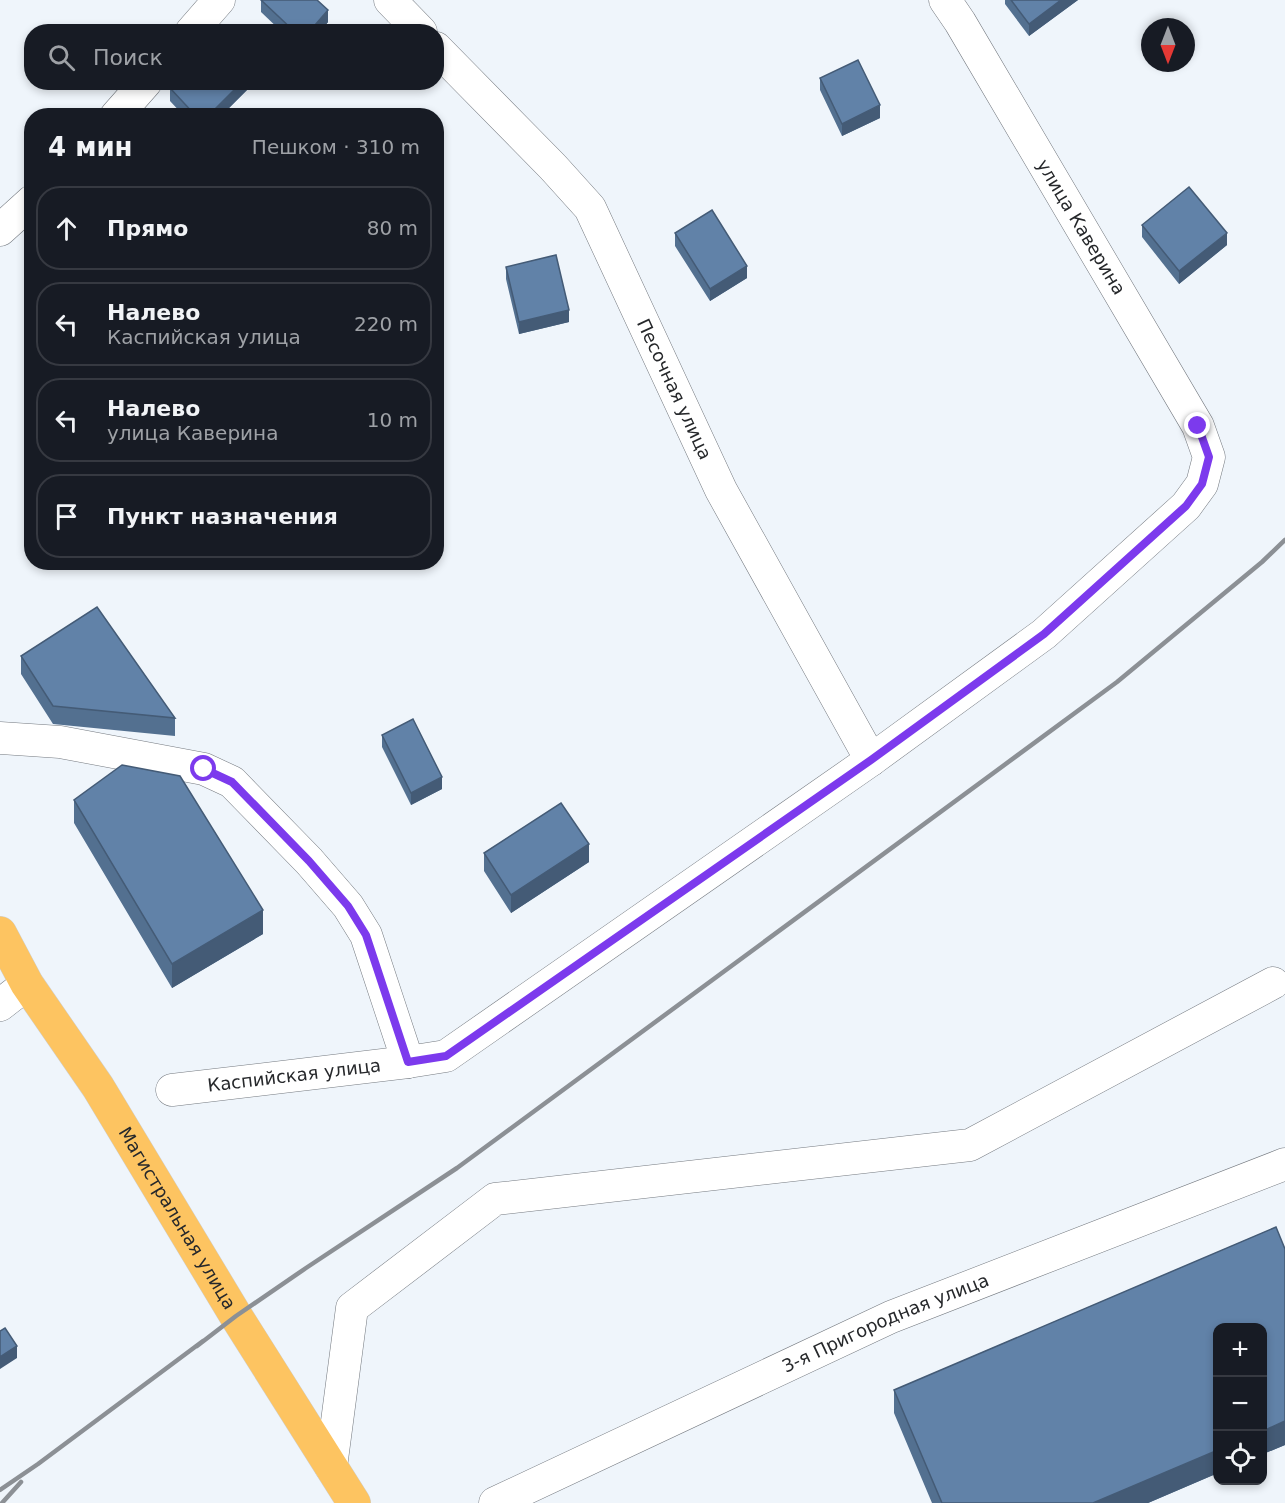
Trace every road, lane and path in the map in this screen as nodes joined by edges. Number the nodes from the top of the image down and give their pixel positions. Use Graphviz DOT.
graph roads {
  1 [pos="219,0"];
  2 [pos="390,0"];
  3 [pos="945,0"];
  4 [pos="198,24"];
  5 [pos="413,24"];
  6 [pos="444,56"];
  7 [pos="139,90"];
  8 [pos="123,108"];
  9 [pos="24,208"];
  10 [pos="0,230"];
  11 [pos="1209,457"];
  12 [pos="0,738"];
  13 [pos="871,760"];
  14 [pos="0,933"];
  15 [pos="1273,982"];
  16 [pos="27,984"];
  17 [pos="0,1005"];
  18 [pos="408,1062"];
  19 [pos="172,1090"];
  20 [pos="1285,1164"];
  21 [pos="331,1467"];
  22 [pos="354,1503"];
  23 [pos="495,1503"];
  1 -- 4 [label="street"];
  2 -- 5 [label="street"];
  3 -- 11 [label="street, улица Каверина"];
  6 -- 13 [label="street, Песочная улица"];
  7 -- 8 [label="street"];
  9 -- 10 [label="street"];
  11 -- 13 [label="street, Каспийская улица"];
  12 -- 18 [label="street"];
  13 -- 18 [label="street, Каспийская улица"];
  14 -- 16 [label="highway, Магистральная улица"];
  15 -- 21 [label="street"];
  16 -- 17 [label="street"];
  16 -- 21 [label="highway, Магистральная улица"];
  18 -- 19 [label="street, Каспийская улица"];
  20 -- 23 [label="street, 3-я Пригородная улица"];
  21 -- 22 [label="highway, Магистральная улица"];
}
